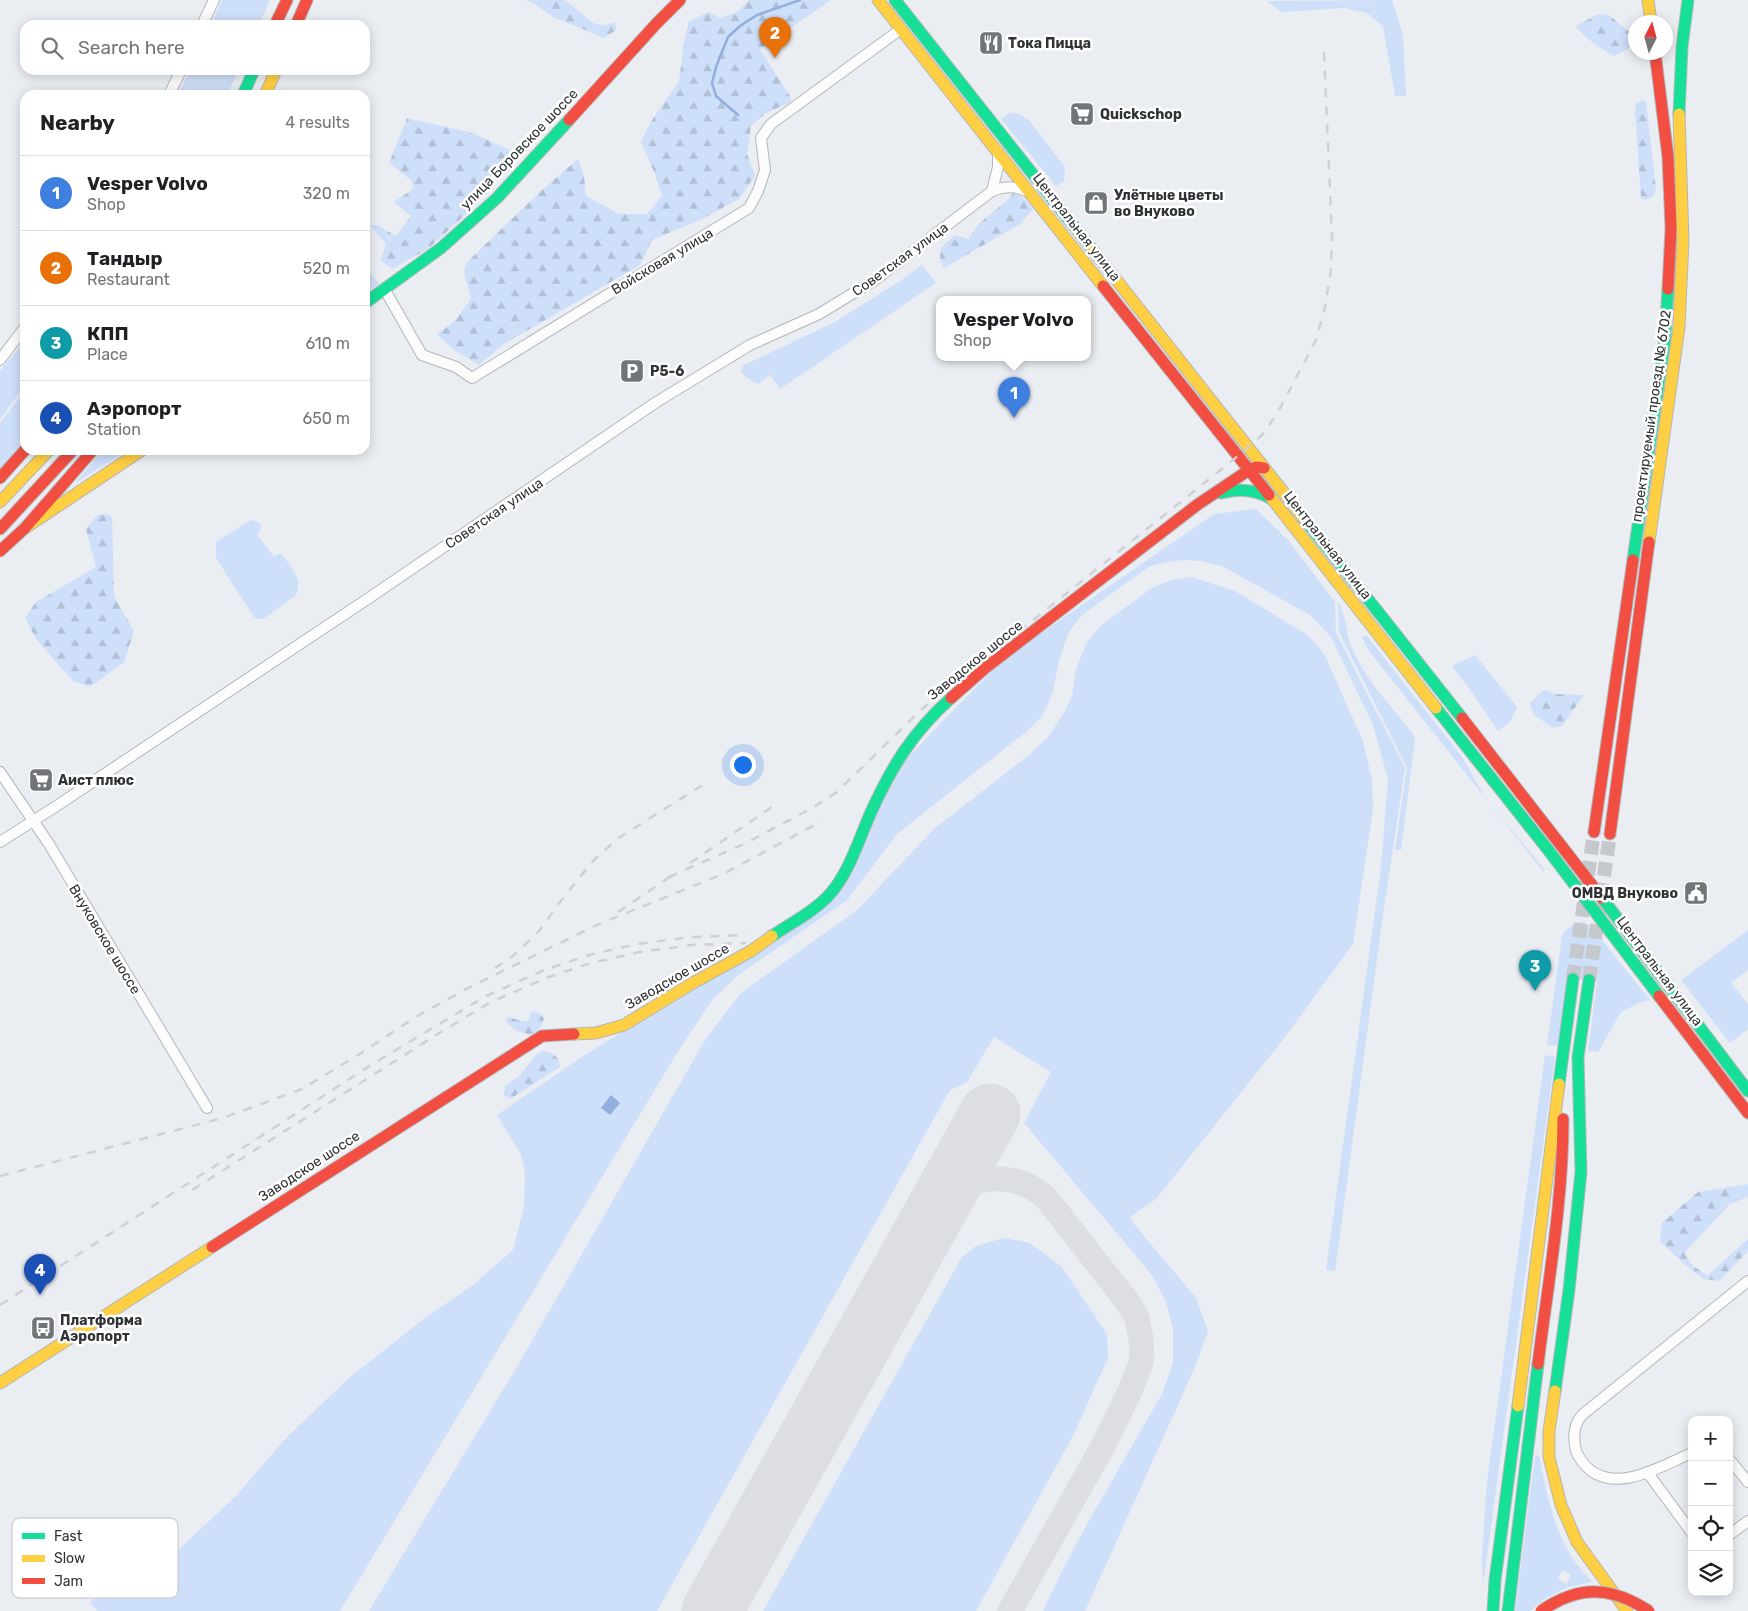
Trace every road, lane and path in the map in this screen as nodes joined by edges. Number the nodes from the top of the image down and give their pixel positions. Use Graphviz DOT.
graph roads {
  1 [pos="214,0"];
  2 [pos="307,0"];
  3 [pos="680,0"];
  4 [pos="878,0"];
  5 [pos="895,0"];
  6 [pos="1648,0"];
  7 [pos="1688,0"];
  8 [pos="284,4"];
  9 [pos="1650,15"];
  10 [pos="204,20"];
  11 [pos="277,20"];
  12 [pos="298,20"];
  13 [pos="901,29"];
  14 [pos="1656,60"];
  15 [pos="179,75"];
  16 [pos="252,75"];
  17 [pos="274,75"];
  18 [pos="171,90"];
  19 [pos="245,90"];
  20 [pos="267,90"];
  21 [pos="998,151"];
  22 [pos="992,191"];
  23 [pos="1031,192"];
  24 [pos="384,290"];
  25 [pos="370,300"];
  26 [pos="20,334"];
  27 [pos="0,360"];
  28 [pos="21,455"];
  29 [pos="44,455"];
  30 [pos="68,455"];
  31 [pos="89,455"];
  32 [pos="134,455"];
  33 [pos="1264,468"];
  34 [pos="1249,470"];
  35 [pos="0,478"];
  36 [pos="1211,496"];
  37 [pos="1273,500"];
  38 [pos="0,502"];
  39 [pos="25,528"];
  40 [pos="0,529"];
  41 [pos="0,551"];
  42 [pos="0,772"];
  43 [pos="34,821"];
  44 [pos="1594,832"];
  45 [pos="1610,834"];
  46 [pos="0,842"];
  47 [pos="1573,978"];
  48 [pos="1589,980"];
  49 [pos="1562,1071"];
  50 [pos="1748,1091"];
  51 [pos="207,1108"];
  52 [pos="1748,1112"];
  53 [pos="1748,1281"];
  54 [pos="0,1383"];
  55 [pos="1688,1455"];
  56 [pos="1730,1461"];
  57 [pos="1647,1472"];
  58 [pos="1748,1482"];
  59 [pos="1748,1521"];
  60 [pos="1688,1528"];
  61 [pos="1733,1532"];
  62 [pos="1493,1611"];
  63 [pos="1508,1611"];
  64 [pos="1541,1611"];
  65 [pos="1627,1611"];
  66 [pos="1648,1611"];
  1 -- 10 [label="street"];
  2 -- 12 [label="main road"];
  3 -- 24 [label="main road, улица Боровское шоссе"];
  4 -- 13 [label="main road, Центральная улица"];
  5 -- 33 [label="main road, Центральная улица"];
  6 -- 9 [label="main road"];
  7 -- 45 [label="main road, проектируемый проезд № 6702"];
  8 -- 11 [label="main road"];
  13 -- 21 [label="main road, Центральная улица"];
  13 -- 24 [label="street, Войсковая улица"];
  14 -- 44 [label="main road, проектируемый проезд № 6702"];
  15 -- 18 [label="street"];
  16 -- 19 [label="main road"];
  17 -- 20 [label="main road"];
  21 -- 22 [label="street"];
  21 -- 23 [label="main road, Центральная улица"];
  22 -- 23 [label="street, Советская улица"];
  22 -- 43 [label="street, Советская улица"];
  23 -- 34 [label="main road, Центральная улица"];
  24 -- 25 [label="main road, улица Боровское шоссе"];
  26 -- 27 [label="street"];
  28 -- 35 [label="main road"];
  29 -- 38 [label="main road"];
  30 -- 40 [label="main road"];
  31 -- 39 [label="main road"];
  32 -- 39 [label="main road"];
  33 -- 34 [label="main road, Заводское шоссе"];
  33 -- 50 [label="main road, Центральная улица"];
  34 -- 36 [label="main road, Заводское шоссе"];
  34 -- 37 [label="main road, Центральная улица"];
  36 -- 37 [label="main road"];
  36 -- 54 [label="main road, Заводское шоссе"];
  37 -- 52 [label="main road, Центральная улица"];
  39 -- 41 [label="main road"];
  42 -- 43 [label="street, Внуковское шоссе"];
  43 -- 46 [label="street, Советская улица"];
  43 -- 51 [label="street, Внуковское шоссе"];
  47 -- 49 [label="main road"];
  48 -- 65 [label="main road"];
  49 -- 62 [label="main road"];
  49 -- 63 [label="main road"];
  53 -- 57 [label="street"];
  55 -- 57 [label="street"];
  56 -- 58 [label="street"];
  57 -- 60 [label="street"];
  59 -- 61 [label="street"];
  64 -- 66 [label="main road, bridge"];
}
